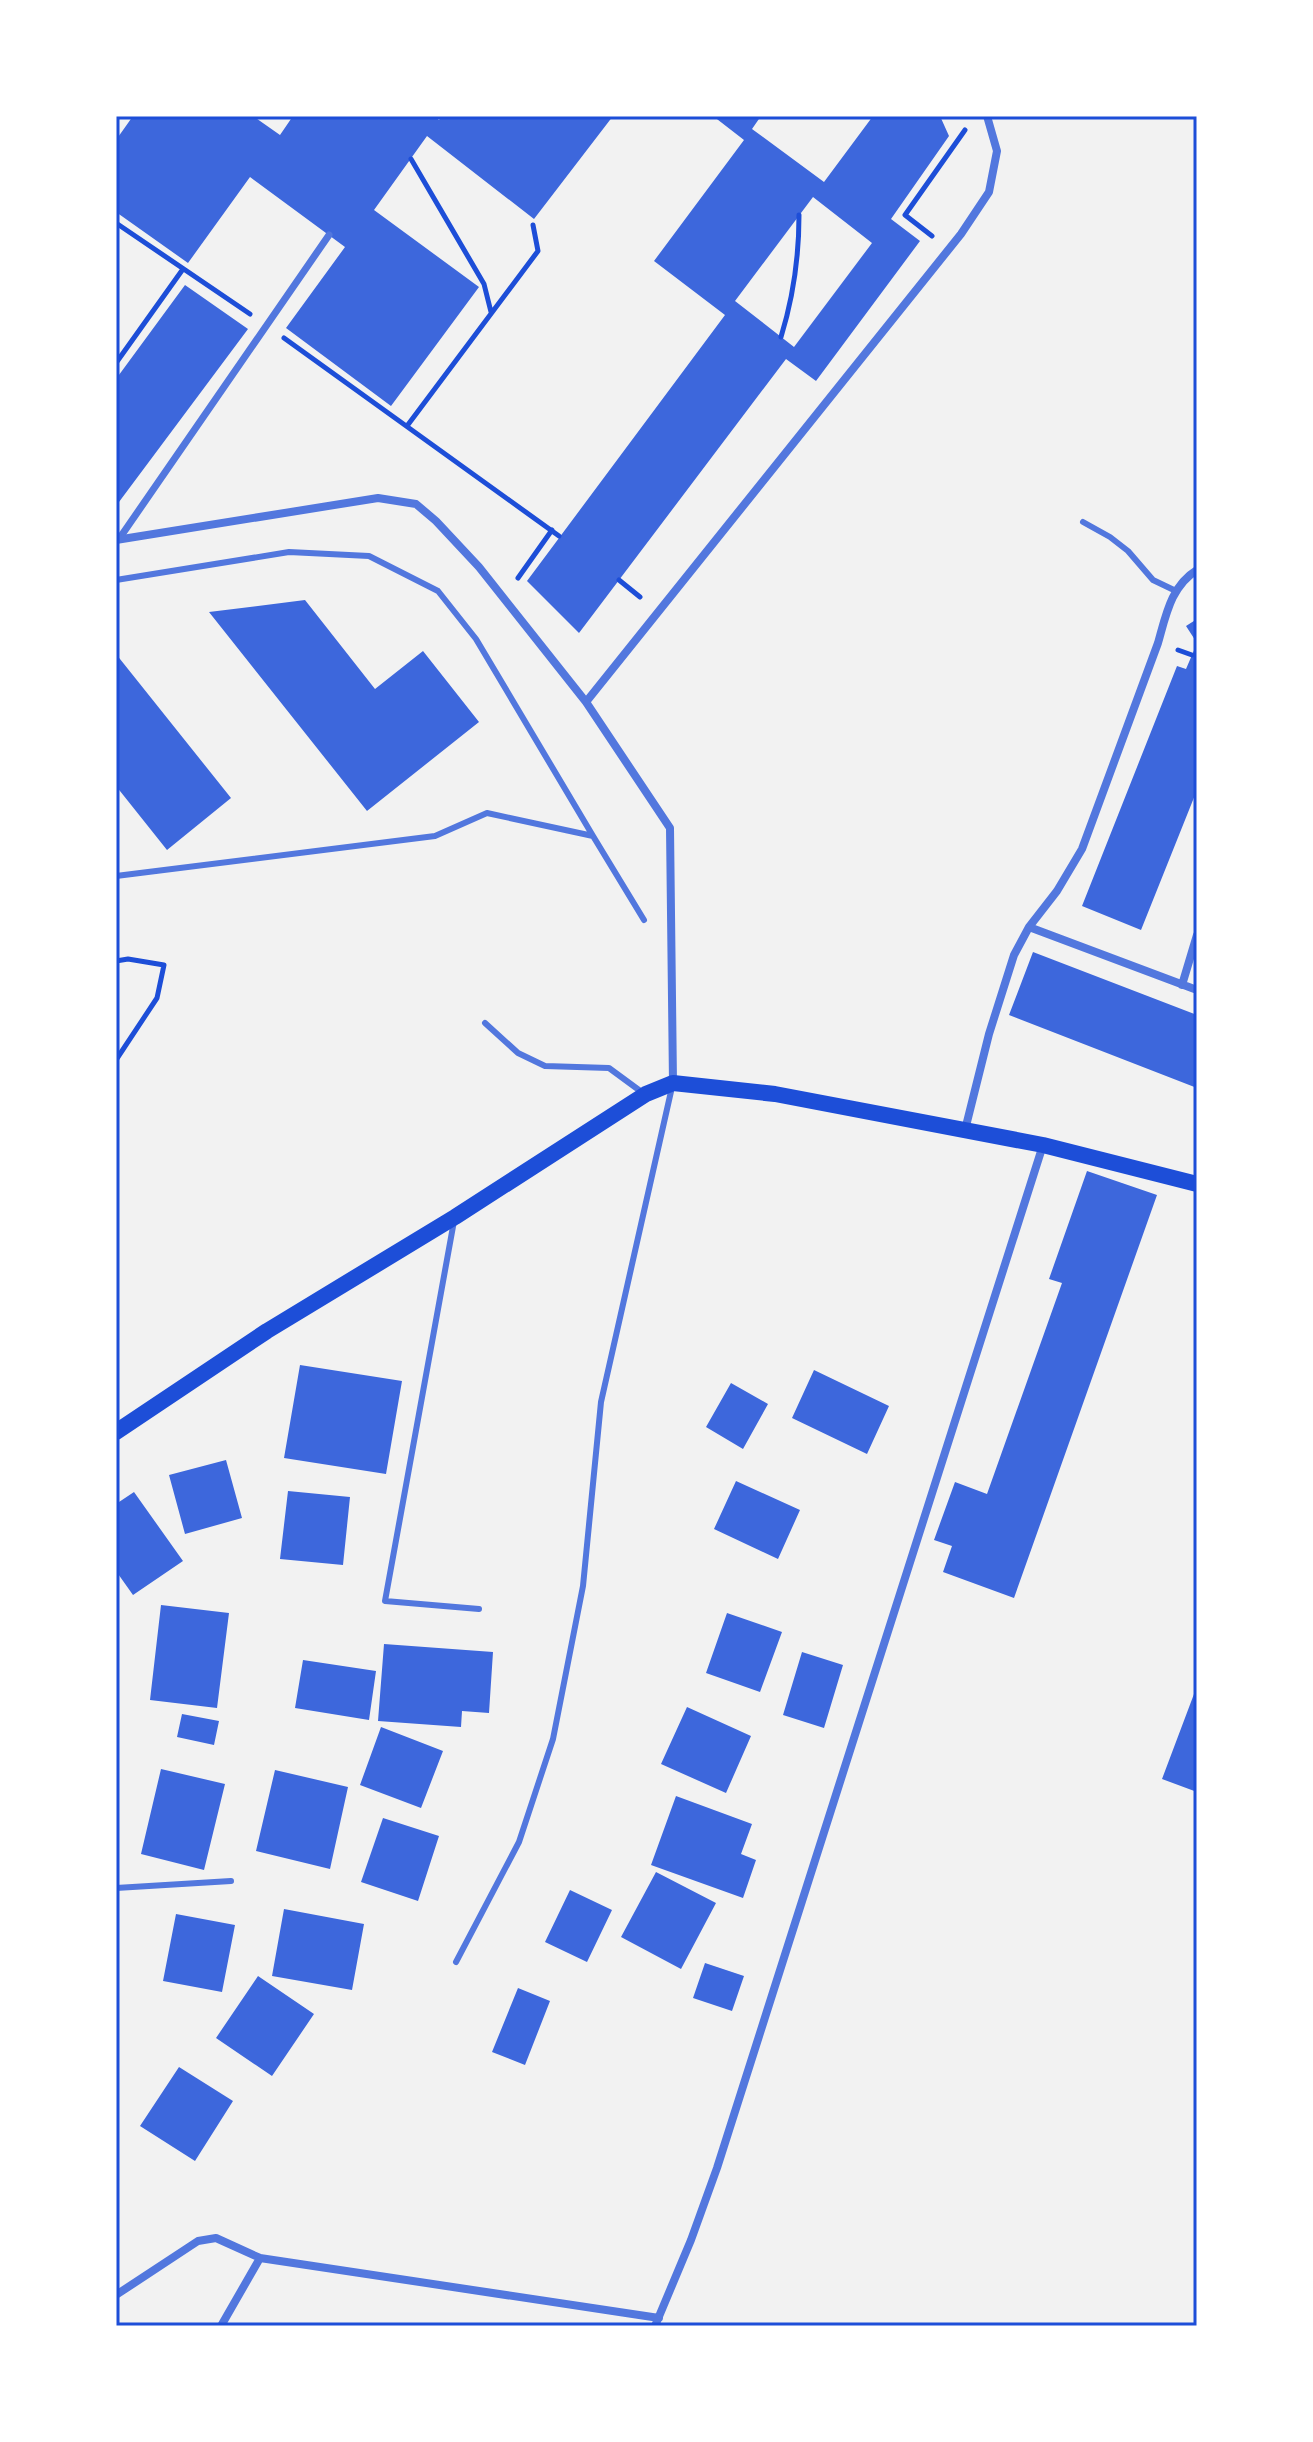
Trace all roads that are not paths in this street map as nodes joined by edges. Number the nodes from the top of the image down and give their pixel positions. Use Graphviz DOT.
graph roads {
  1 [pos="987,116"];
  2 [pos="329,235"];
  3 [pos="1083,522"];
  4 [pos="117,540"];
  5 [pos="1197,570"];
  6 [pos="116,580"];
  7 [pos="1176,591"];
  8 [pos="586,702"];
  9 [pos="593,836"];
  10 [pos="116,876"];
  11 [pos="644,920"];
  12 [pos="1029,927"];
  13 [pos="1197,935"];
  14 [pos="1182,985"];
  15 [pos="1197,990"];
  16 [pos="485,1023"];
  17 [pos="673,1083"];
  18 [pos="646,1094"];
  19 [pos="965,1130"];
  20 [pos="1043,1145"];
  21 [pos="1197,1184"];
  22 [pos="455,1217"];
  23 [pos="116,1432"];
  24 [pos="479,1609"];
  25 [pos="231,1881"];
  26 [pos="116,1888"];
  27 [pos="456,1962"];
  28 [pos="260,2258"];
  29 [pos="116,2295"];
  30 [pos="657,2322"];
  31 [pos="221,2326"];
  1 -- 8 [label="street"];
  2 -- 4 [label="street"];
  3 -- 7 [label="lane"];
  4 -- 8 [label="street"];
  5 -- 7 [label="street"];
  6 -- 9 [label="lane"];
  7 -- 12 [label="street"];
  8 -- 17 [label="street"];
  9 -- 10 [label="lane"];
  9 -- 11 [label="lane"];
  12 -- 14 [label="street"];
  12 -- 19 [label="street"];
  13 -- 14 [label="street"];
  14 -- 15 [label="street"];
  16 -- 18 [label="lane"];
  17 -- 18 [label="main road"];
  17 -- 19 [label="main road"];
  17 -- 27 [label="lane"];
  18 -- 22 [label="main road"];
  19 -- 20 [label="main road"];
  20 -- 21 [label="main road"];
  20 -- 30 [label="street"];
  22 -- 23 [label="main road"];
  22 -- 24 [label="lane"];
  25 -- 26 [label="lane"];
  28 -- 29 [label="street"];
  28 -- 30 [label="street"];
  28 -- 31 [label="street"];
}
